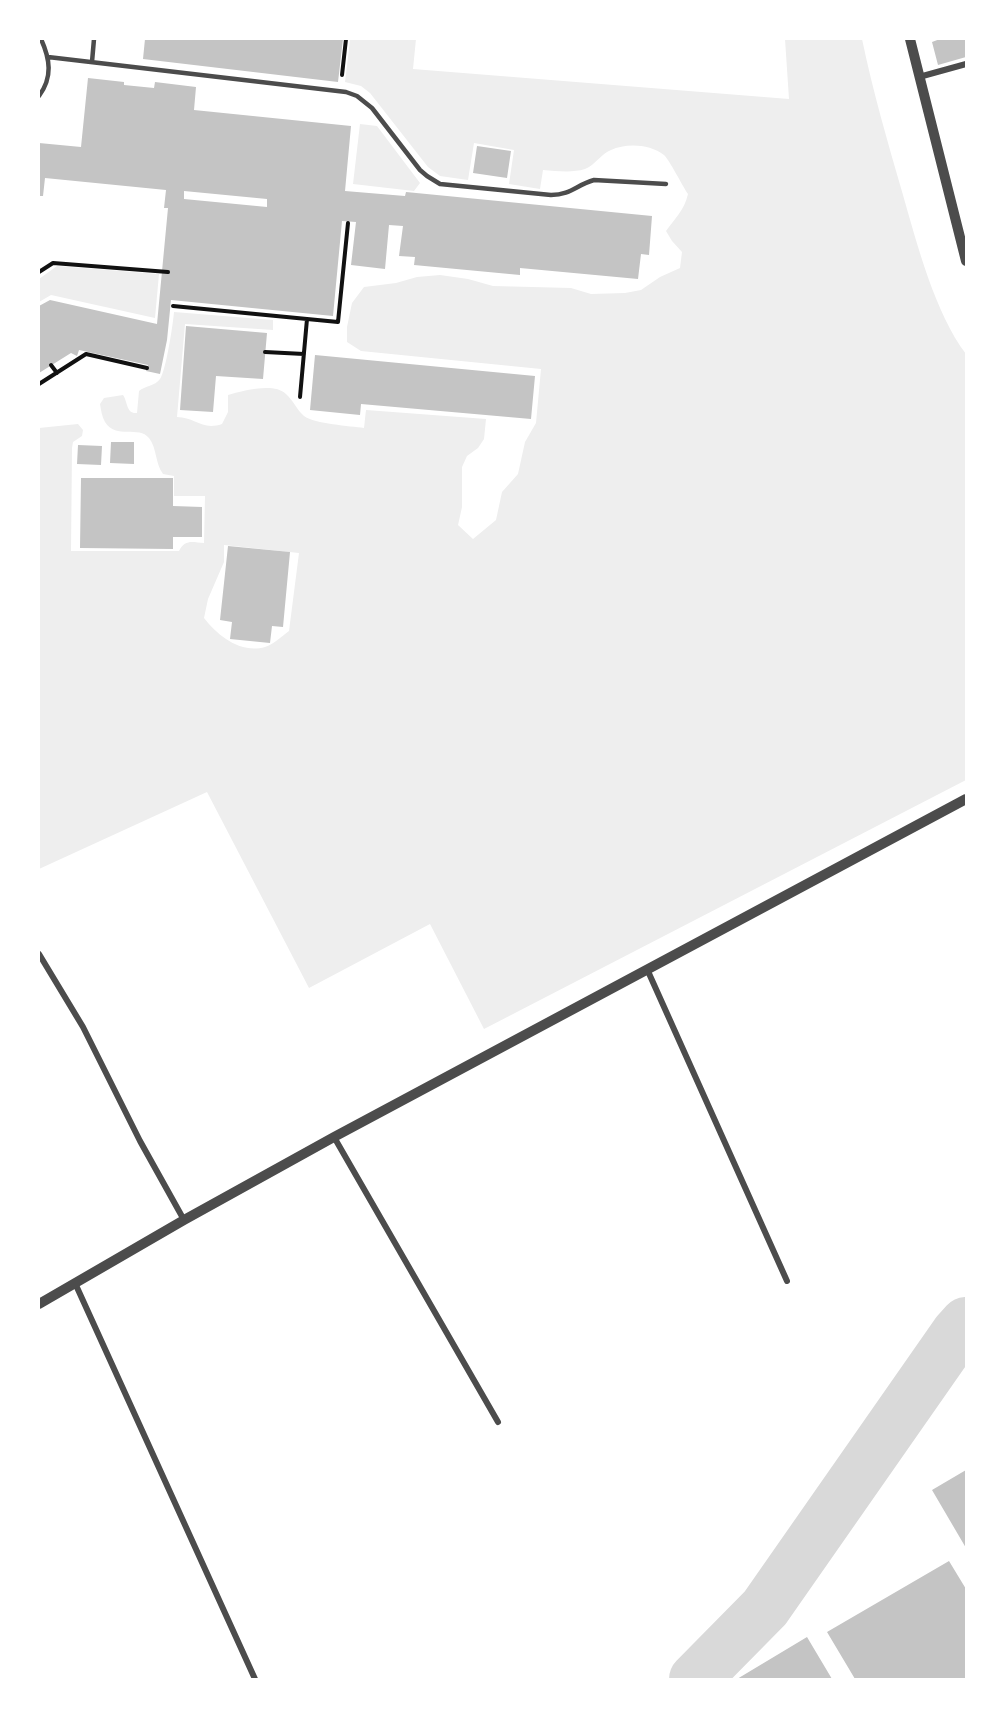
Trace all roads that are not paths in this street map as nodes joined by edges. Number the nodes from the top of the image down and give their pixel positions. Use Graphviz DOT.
graph roads {
  1 [pos="41,39"];
  2 [pos="94,39"];
  3 [pos="910,39"];
  4 [pos="48,57"];
  5 [pos="92,62"];
  6 [pos="966,64"];
  7 [pos="919,77"];
  8 [pos="39,96"];
  9 [pos="666,184"];
  10 [pos="966,261"];
  11 [pos="966,799"];
  12 [pos="39,954"];
  13 [pos="647,969"];
  14 [pos="333,1137"];
  15 [pos="183,1220"];
  16 [pos="787,1281"];
  17 [pos="75,1283"];
  18 [pos="39,1304"];
  19 [pos="498,1422"];
  20 [pos="255,1679"];
  1 -- 4 [label="lane"];
  2 -- 5 [label="lane"];
  3 -- 7 [label="street"];
  4 -- 5 [label="lane"];
  4 -- 8 [label="lane"];
  5 -- 9 [label="lane"];
  6 -- 7 [label="street"];
  7 -- 10 [label="street"];
  11 -- 13 [label="street"];
  12 -- 15 [label="street"];
  13 -- 14 [label="street"];
  13 -- 16 [label="street"];
  14 -- 15 [label="street"];
  14 -- 19 [label="street"];
  15 -- 17 [label="street"];
  17 -- 18 [label="street"];
  17 -- 20 [label="street"];
}
